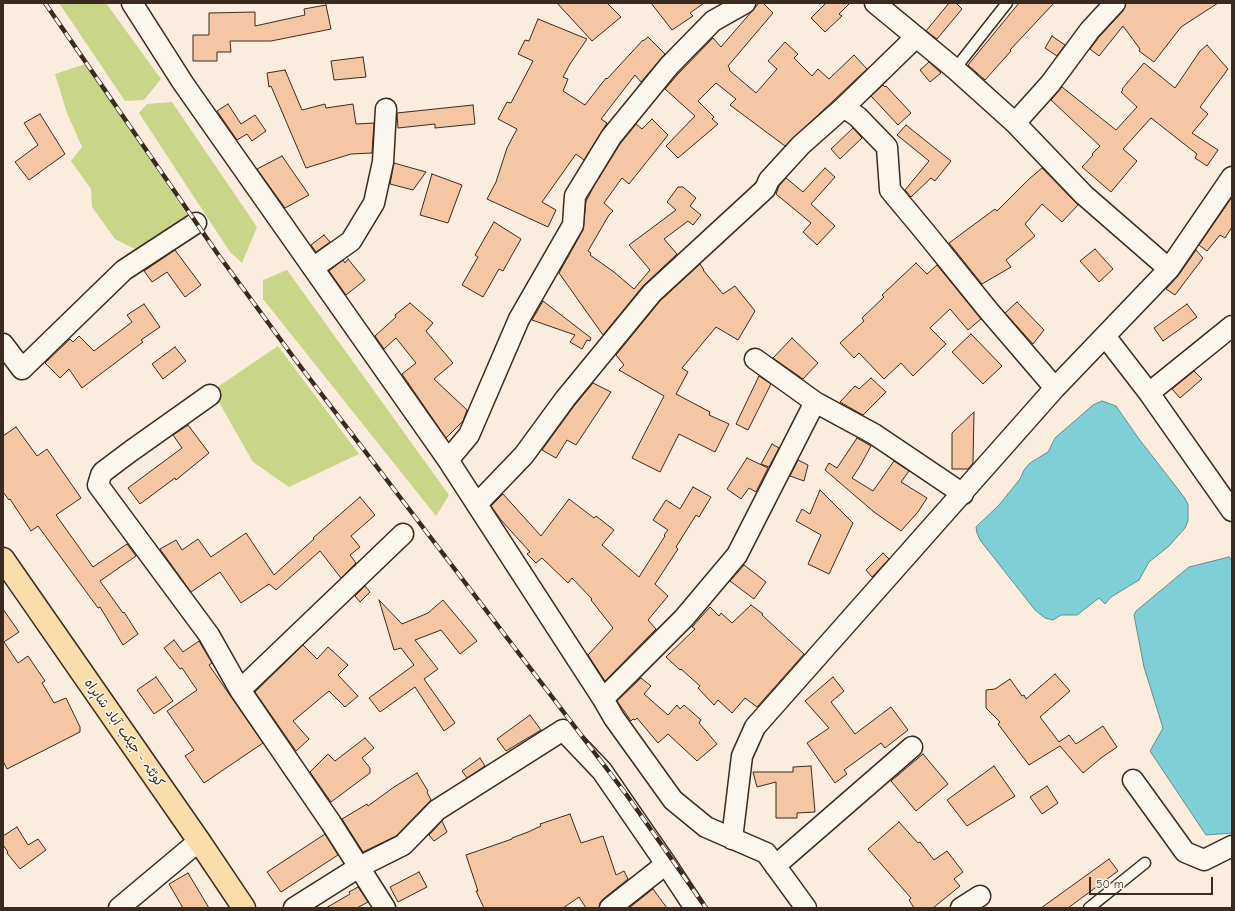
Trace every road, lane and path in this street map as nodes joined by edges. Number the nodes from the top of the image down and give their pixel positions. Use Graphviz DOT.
graph roads {
  1 [pos="132,3"];
  2 [pos="745,3"];
  3 [pos="874,3"];
  4 [pos="1007,3"];
  5 [pos="1115,3"];
  6 [pos="916,37"];
  7 [pos="954,69"];
  8 [pos="844,107"];
  9 [pos="386,109"];
  10 [pos="1015,123"];
  11 [pos="1232,177"];
  12 [pos="196,223"];
  13 [pos="313,268"];
  14 [pos="1169,269"];
  15 [pos="1232,326"];
  16 [pos="1105,336"];
  17 [pos="3,344"];
  18 [pos="756,359"];
  19 [pos="1055,388"];
  20 [pos="1148,393"];
  21 [pos="210,395"];
  22 [pos="815,402"];
  23 [pos="448,460"];
  24 [pos="963,494"];
  25 [pos="477,504"];
  26 [pos="1232,511"];
  27 [pos="403,534"];
  28 [pos="3,559"];
  29 [pos="240,690"];
  30 [pos="603,699"];
  31 [pos="912,747"];
  32 [pos="1133,780"];
  33 [pos="732,839"];
  34 [pos="198,840"];
  35 [pos="1232,846"];
  36 [pos="1145,863"];
  37 [pos="666,864"];
  38 [pos="775,866"];
  39 [pos="359,867"];
  40 [pos="980,896"];
  41 [pos="119,908"];
  42 [pos="244,908"];
  43 [pos="294,908"];
  44 [pos="385,908"];
  45 [pos="610,908"];
  46 [pos="695,908"];
  47 [pos="806,908"];
  48 [pos="961,908"];
  49 [pos="1089,908"];
  1 -- 13 [label="street"];
  2 -- 23 [label="street"];
  3 -- 6 [label="street"];
  4 -- 7 [label="lane"];
  5 -- 10 [label="street"];
  6 -- 7 [label="street"];
  6 -- 8 [label="street"];
  7 -- 10 [label="street"];
  8 -- 19 [label="street"];
  8 -- 25 [label="street"];
  9 -- 13 [label="street"];
  10 -- 14 [label="street"];
  11 -- 14 [label="street"];
  12 -- 17 [label="street"];
  13 -- 23 [label="street"];
  14 -- 16 [label="street"];
  15 -- 20 [label="street"];
  16 -- 19 [label="street"];
  16 -- 20 [label="street"];
  18 -- 22 [label="street"];
  19 -- 24 [label="street"];
  20 -- 26 [label="street"];
  21 -- 29 [label="street"];
  22 -- 24 [label="street"];
  22 -- 30 [label="street"];
  23 -- 25 [label="street"];
  24 -- 33 [label="street"];
  25 -- 30 [label="street"];
  27 -- 29 [label="street"];
  28 -- 34 [label="highway, کوئٹہ - جیکب آباد شاہراہ"];
  29 -- 39 [label="street"];
  30 -- 33 [label="street"];
  31 -- 38 [label="street"];
  32 -- 35 [label="street"];
  33 -- 38 [label="street"];
  34 -- 41 [label="street"];
  34 -- 42 [label="highway, کوئٹہ - جیکب آباد شاہراہ"];
  36 -- 49 [label="lane"];
  37 -- 39 [label="street"];
  37 -- 45 [label="street"];
  37 -- 46 [label="street"];
  38 -- 47 [label="street"];
  39 -- 43 [label="street"];
  39 -- 44 [label="street"];
  40 -- 48 [label="street"];
}
